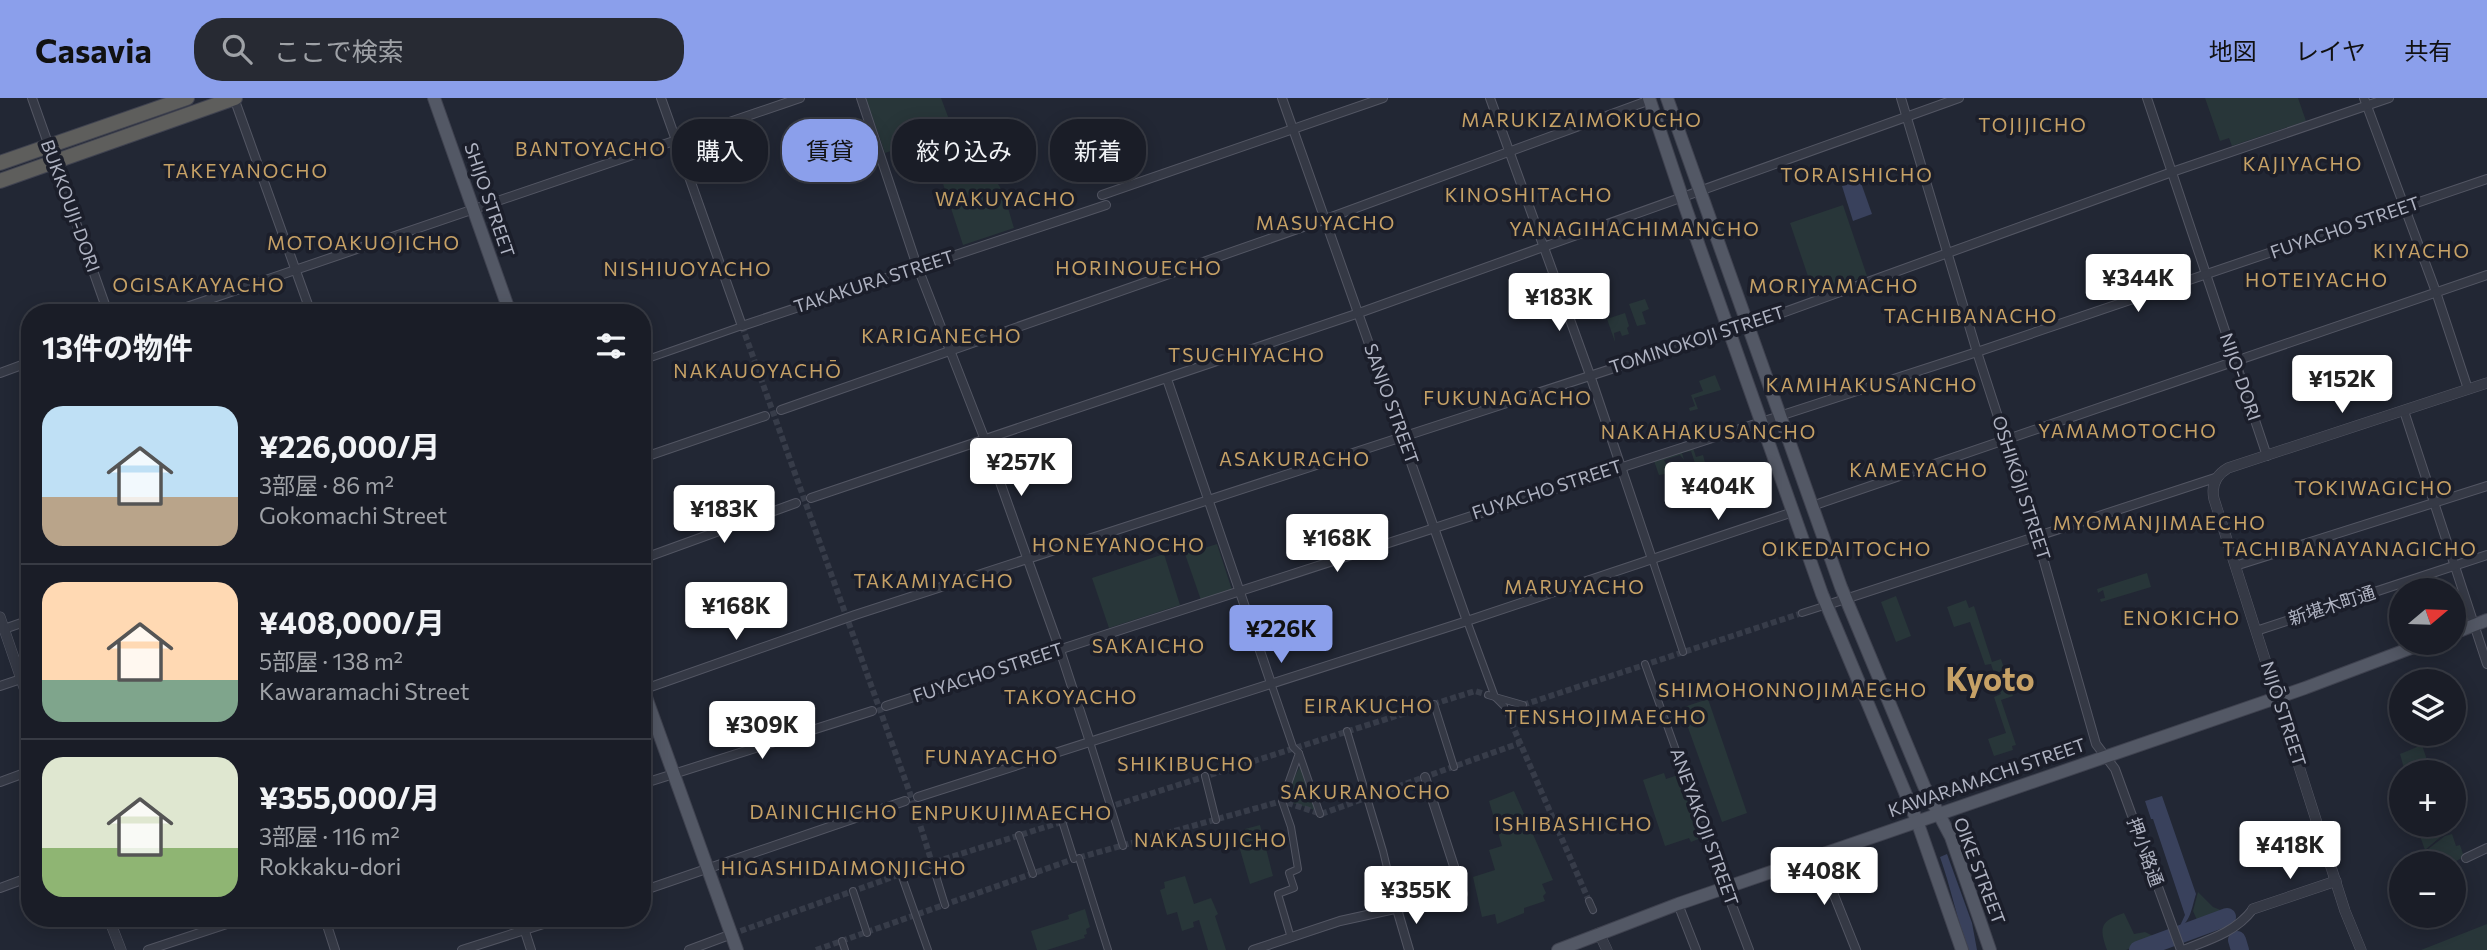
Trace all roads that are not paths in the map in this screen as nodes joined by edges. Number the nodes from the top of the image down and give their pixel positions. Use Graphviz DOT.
graph roads {
  1 [pos="32,98"];
  2 [pos="187,98"];
  3 [pos="234,98"];
  4 [pos="434,98"];
  5 [pos="661,98"];
  6 [pos="800,98"];
  7 [pos="861,98"];
  8 [pos="1282,98"];
  9 [pos="1382,98"];
  10 [pos="1490,98"];
  11 [pos="1667,98"];
  12 [pos="1901,98"];
  13 [pos="1959,98"];
  14 [pos="2147,98"];
  15 [pos="2389,98"];
  16 [pos="1649,99"];
  17 [pos="2366,102"];
  18 [pos="1906,117"];
  19 [pos="736,119"];
  20 [pos="672,128"];
  21 [pos="1293,130"];
  22 [pos="672,140"];
  23 [pos="48,146"];
  24 [pos="1509,152"];
  25 [pos="56,162"];
  26 [pos="0,163"];
  27 [pos="2172,172"];
  28 [pos="2487,179"];
  29 [pos="0,181"];
  30 [pos="691,182"];
  31 [pos="1699,192"];
  32 [pos="1102,195"];
  33 [pos="1682,198"];
  34 [pos="1106,205"];
  35 [pos="473,208"];
  36 [pos="2404,208"];
  37 [pos="1326,219"];
  38 [pos="1543,249"];
  39 [pos="1948,254"];
  40 [pos="919,267"];
  41 [pos="295,270"];
  42 [pos="2487,275"];
  43 [pos="2205,276"];
  44 [pos="2436,292"];
  45 [pos="105,304"];
  46 [pos="195,304"];
  47 [pos="308,304"];
  48 [pos="507,304"];
  49 [pos="1359,313"];
  50 [pos="1747,325"];
  51 [pos="742,326"];
  52 [pos="1728,330"];
  53 [pos="951,351"];
  54 [pos="1977,352"];
  55 [pos="651,358"];
  56 [pos="2235,360"];
  57 [pos="21,365"];
  58 [pos="0,373"];
  59 [pos="1590,375"];
  60 [pos="1167,379"];
  61 [pos="2487,383"];
  62 [pos="2468,389"];
  63 [pos="782,410"];
  64 [pos="2404,411"];
  65 [pos="765,416"];
  66 [pos="1779,416"];
  67 [pos="1760,422"];
  68 [pos="1403,435"];
  69 [pos="985,440"];
  70 [pos="2005,440"];
  71 [pos="651,455"];
  72 [pos="2267,456"];
  73 [pos="1622,467"];
  74 [pos="2218,477"];
  75 [pos="2487,486"];
  76 [pos="811,498"];
  77 [pos="1209,499"];
  78 [pos="796,503"];
  79 [pos="2435,503"];
  80 [pos="1812,506"];
  81 [pos="1793,512"];
  82 [pos="1434,527"];
  83 [pos="2037,537"];
  84 [pos="2487,555"];
  85 [pos="651,556"];
  86 [pos="1028,559"];
  87 [pos="1652,559"];
  88 [pos="2454,565"];
  89 [pos="2235,566"];
  90 [pos="1240,592"];
  91 [pos="1846,598"];
  92 [pos="1827,605"];
  93 [pos="1802,613"];
  94 [pos="0,617"];
  95 [pos="2487,620"];
  96 [pos="1467,621"];
  97 [pos="21,623"];
  98 [pos="2474,625"];
  99 [pos="2466,628"];
  100 [pos="4,629"];
  101 [pos="2256,631"];
  102 [pos="1060,650"];
  103 [pos="1683,652"];
  104 [pos="2392,655"];
  105 [pos="1645,664"];
  106 [pos="2487,664"];
  107 [pos="20,679"];
  108 [pos="1271,683"];
  109 [pos="0,686"];
  110 [pos="651,686"];
  111 [pos="1491,696"];
  112 [pos="2277,697"];
  113 [pos="1434,704"];
  114 [pos="1524,705"];
  115 [pos="886,706"];
  116 [pos="1504,706"];
  117 [pos="872,710"];
  118 [pos="651,712"];
  119 [pos="1346,731"];
  120 [pos="1090,742"];
  121 [pos="1299,753"];
  122 [pos="2106,756"];
  123 [pos="1454,767"];
  124 [pos="21,774"];
  125 [pos="673,774"];
  126 [pos="1205,776"];
  127 [pos="1425,777"];
  128 [pos="0,782"];
  129 [pos="651,782"];
  130 [pos="918,797"];
  131 [pos="905,801"];
  132 [pos="1320,814"];
  133 [pos="1938,814"];
  134 [pos="1216,820"];
  135 [pos="1062,821"];
  136 [pos="1917,821"];
  137 [pos="1019,835"];
  138 [pos="1123,846"];
  139 [pos="2487,848"];
  140 [pos="1818,855"];
  141 [pos="2466,858"];
  142 [pos="932,863"];
  143 [pos="707,869"];
  144 [pos="901,874"];
  145 [pos="1033,874"];
  146 [pos="21,880"];
  147 [pos="2336,881"];
  148 [pos="1725,887"];
  149 [pos="0,888"];
  150 [pos="651,888"];
  151 [pos="853,891"];
  152 [pos="1589,901"];
  153 [pos="1678,904"];
  154 [pos="945,905"];
  155 [pos="1397,909"];
  156 [pos="2253,909"];
  157 [pos="1593,910"];
  158 [pos="112,927"];
  159 [pos="218,927"];
  160 [pos="327,927"];
  161 [pos="524,927"];
  162 [pos="534,927"];
  163 [pos="525,930"];
  164 [pos="867,933"];
  165 [pos="1599,933"];
  166 [pos="732,934"];
  167 [pos="1291,938"];
  168 [pos="842,941"];
  169 [pos="2181,947"];
  170 [pos="121,950"];
  171 [pos="148,950"];
  172 [pos="335,950"];
  173 [pos="463,950"];
  174 [pos="531,950"];
  175 [pos="689,950"];
  176 [pos="737,950"];
  177 [pos="845,950"];
  178 [pos="928,950"];
  179 [pos="1108,950"];
  180 [pos="1254,950"];
  181 [pos="1409,950"];
  182 [pos="1558,950"];
  183 [pos="1607,950"];
  184 [pos="1696,950"];
  185 [pos="1749,950"];
  186 [pos="1856,950"];
  187 [pos="1962,950"];
  188 [pos="1990,950"];
  189 [pos="2361,950"];
  1 -- 23 [label="street, BUKKOUJI-DORI"];
  2 -- 23 [label="highway"];
  3 -- 25 [label="highway"];
  3 -- 41 [label="street"];
  4 -- 35 [label="main road, SHIJO STREET"];
  5 -- 20 [label="street"];
  6 -- 19 [label="street"];
  7 -- 40 [label="street"];
  8 -- 21 [label="street, SANJO STREET"];
  9 -- 21 [label="street"];
  10 -- 24 [label="street"];
  11 -- 31 [label="main road, OIKE STREET"];
  12 -- 18 [label="street, OSHIKŌJI STREET"];
  13 -- 18 [label="street"];
  14 -- 27 [label="street, NIJO-DORI"];
  15 -- 17 [label="street, TOMINOKOJI STREET"];
  16 -- 24 [label="street"];
  16 -- 33 [label="main road"];
  17 -- 27 [label="street, TOMINOKOJI STREET"];
  17 -- 36 [label="street"];
  18 -- 31 [label="street"];
  18 -- 39 [label="street, OSHIKŌJI STREET"];
  21 -- 32 [label="street"];
  21 -- 37 [label="street, SANJO STREET"];
  22 -- 35 [label="street"];
  23 -- 25 [label="street, BUKKOUJI-DORI"];
  23 -- 26 [label="highway"];
  24 -- 37 [label="street"];
  24 -- 38 [label="street"];
  25 -- 29 [label="highway"];
  25 -- 45 [label="street, BUKKOUJI-DORI"];
  27 -- 39 [label="street, TOMINOKOJI STREET"];
  27 -- 43 [label="street, NIJO-DORI"];
  28 -- 36 [label="street, FUYACHO STREET"];
  30 -- 51 [label="street"];
  31 -- 33 [label="street"];
  31 -- 50 [label="main road, OIKE STREET"];
  33 -- 38 [label="street"];
  33 -- 52 [label="main road"];
  34 -- 40 [label="street, TAKAKURA STREET"];
  35 -- 41 [label="street"];
  35 -- 48 [label="main road, SHIJO STREET"];
  36 -- 43 [label="street, FUYACHO STREET"];
  36 -- 44 [label="street"];
  37 -- 49 [label="street, SANJO STREET"];
  37 -- 53 [label="street"];
  38 -- 49 [label="street"];
  38 -- 59 [label="street"];
  39 -- 50 [label="street, TOMINOKOJI STREET"];
  39 -- 54 [label="street, OSHIKŌJI STREET"];
  40 -- 51 [label="street, TAKAKURA STREET"];
  40 -- 53 [label="street"];
  41 -- 46 [label="street"];
  41 -- 47 [label="street"];
  42 -- 44 [label="street"];
  43 -- 54 [label="street, FUYACHO STREET"];
  43 -- 56 [label="street, NIJO-DORI"];
  44 -- 56 [label="street"];
  44 -- 62 [label="street"];
  49 -- 60 [label="street"];
  49 -- 68 [label="street, SANJO STREET"];
  50 -- 52 [label="street, TOMINOKOJI STREET"];
  50 -- 66 [label="main road, OIKE STREET"];
  51 -- 55 [label="street, TAKAKURA STREET"];
  52 -- 59 [label="street, TOMINOKOJI STREET"];
  52 -- 67 [label="main road"];
  53 -- 63 [label="street"];
  53 -- 69 [label="street"];
  54 -- 66 [label="street, FUYACHO STREET"];
  54 -- 70 [label="street, OSHIKŌJI STREET"];
  56 -- 70 [label="street"];
  56 -- 72 [label="street, NIJO-DORI"];
  57 -- 58 [label="street"];
  59 -- 68 [label="street, TOMINOKOJI STREET"];
  59 -- 73 [label="street"];
  60 -- 69 [label="street"];
  60 -- 77 [label="street"];
  61 -- 62 [label="street"];
  62 -- 64 [label="street"];
  64 -- 72 [label="street"];
  64 -- 79 [label="street"];
  65 -- 71 [label="street"];
  66 -- 67 [label="street, FUYACHO STREET"];
  66 -- 80 [label="main road, OIKE STREET"];
  67 -- 73 [label="street, FUYACHO STREET"];
  67 -- 81 [label="main road"];
  68 -- 77 [label="street, TOMINOKOJI STREET"];
  68 -- 82 [label="street, SANJO STREET"];
  69 -- 76 [label="street"];
  69 -- 86 [label="street"];
  70 -- 80 [label="street"];
  70 -- 83 [label="street, OSHIKŌJI STREET"];
  72 -- 74 [label="street"];
  73 -- 82 [label="street, FUYACHO STREET"];
  73 -- 87 [label="street"];
  74 -- 83 [label="street"];
  74 -- 89 [label="street, NIJŌ STREET"];
  75 -- 79 [label="street"];
  77 -- 86 [label="street, TOMINOKOJI STREET"];
  77 -- 90 [label="street"];
  78 -- 85 [label="street"];
  79 -- 88 [label="street"];
  79 -- 89 [label="street"];
  80 -- 91 [label="main road, OIKE STREET"];
  81 -- 87 [label="street"];
  81 -- 92 [label="main road"];
  82 -- 90 [label="street, FUYACHO STREET"];
  82 -- 96 [label="street, SANJO STREET"];
  83 -- 91 [label="street"];
  83 -- 122 [label="street, OSHIKŌJI STREET"];
  84 -- 88 [label="street, 新堪木町通"];
  86 -- 102 [label="street"];
  86 -- 110 [label="street, TOMINOKOJI STREET"];
  87 -- 96 [label="street"];
  87 -- 103 [label="street"];
  88 -- 98 [label="street"];
  88 -- 101 [label="street, 新堪木町通"];
  89 -- 101 [label="street, NIJŌ STREET"];
  90 -- 102 [label="street, FUYACHO STREET"];
  90 -- 108 [label="street"];
  91 -- 92 [label="street"];
  91 -- 133 [label="main road, OIKE STREET"];
  92 -- 93 [label="street"];
  92 -- 136 [label="main road"];
  94 -- 100 [label="street"];
  95 -- 98 [label="main road"];
  96 -- 108 [label="street"];
  96 -- 111 [label="street, SANJO STREET"];
  97 -- 100 [label="street"];
  98 -- 99 [label="main road"];
  98 -- 106 [label="street"];
  100 -- 107 [label="street"];
  101 -- 112 [label="street, NIJŌ STREET"];
  102 -- 115 [label="street, FUYACHO STREET"];
  102 -- 120 [label="street"];
  104 -- 112 [label="main road, KAWARAMACHI STREET"];
  105 -- 148 [label="street, ANEYAKOJI STREET"];
  107 -- 109 [label="street"];
  108 -- 120 [label="street"];
  108 -- 121 [label="street"];
  111 -- 114 [label="street"];
  111 -- 116 [label="street, SANJO STREET"];
  112 -- 122 [label="main road, KAWARAMACHI STREET"];
  112 -- 147 [label="street, NIJŌ STREET"];
  113 -- 123 [label="street"];
  117 -- 125 [label="street"];
  118 -- 125 [label="main road"];
  119 -- 155 [label="street"];
  120 -- 130 [label="street"];
  120 -- 138 [label="street"];
  121 -- 132 [label="street"];
  121 -- 167 [label="street"];
  122 -- 133 [label="main road, KAWARAMACHI STREET"];
  122 -- 169 [label="street, 押小路通"];
  124 -- 128 [label="street"];
  125 -- 129 [label="street"];
  125 -- 143 [label="main road"];
  126 -- 134 [label="street"];
  127 -- 155 [label="street"];
  131 -- 143 [label="street"];
  133 -- 136 [label="main road, KAWARAMACHI STREET"];
  133 -- 188 [label="main road, OIKE STREET"];
  135 -- 179 [label="street"];
  136 -- 140 [label="main road, KAWARAMACHI STREET"];
  136 -- 187 [label="main road"];
  137 -- 145 [label="street"];
  139 -- 141 [label="street"];
  140 -- 148 [label="main road, KAWARAMACHI STREET"];
  140 -- 186 [label="street"];
  142 -- 154 [label="street"];
  143 -- 150 [label="street"];
  143 -- 166 [label="main road"];
  144 -- 178 [label="street"];
  146 -- 149 [label="street"];
  147 -- 156 [label="street"];
  147 -- 189 [label="street, NIJŌ STREET"];
  148 -- 153 [label="main road, KAWARAMACHI STREET"];
  148 -- 185 [label="street, ANEYAKOJI STREET"];
  151 -- 164 [label="street"];
  152 -- 157 [label="street"];
  153 -- 165 [label="main road, KAWARAMACHI STREET"];
  153 -- 184 [label="street"];
  155 -- 167 [label="street"];
  155 -- 181 [label="street"];
  156 -- 169 [label="street"];
  158 -- 170 [label="street"];
  159 -- 171 [label="street"];
  160 -- 172 [label="street"];
  161 -- 163 [label="street"];
  162 -- 163 [label="street"];
  163 -- 173 [label="street"];
  163 -- 174 [label="street"];
  165 -- 182 [label="main road, KAWARAMACHI STREET"];
  165 -- 183 [label="street"];
  166 -- 175 [label="street"];
  166 -- 176 [label="main road"];
  167 -- 180 [label="street"];
  168 -- 177 [label="street"];
}
